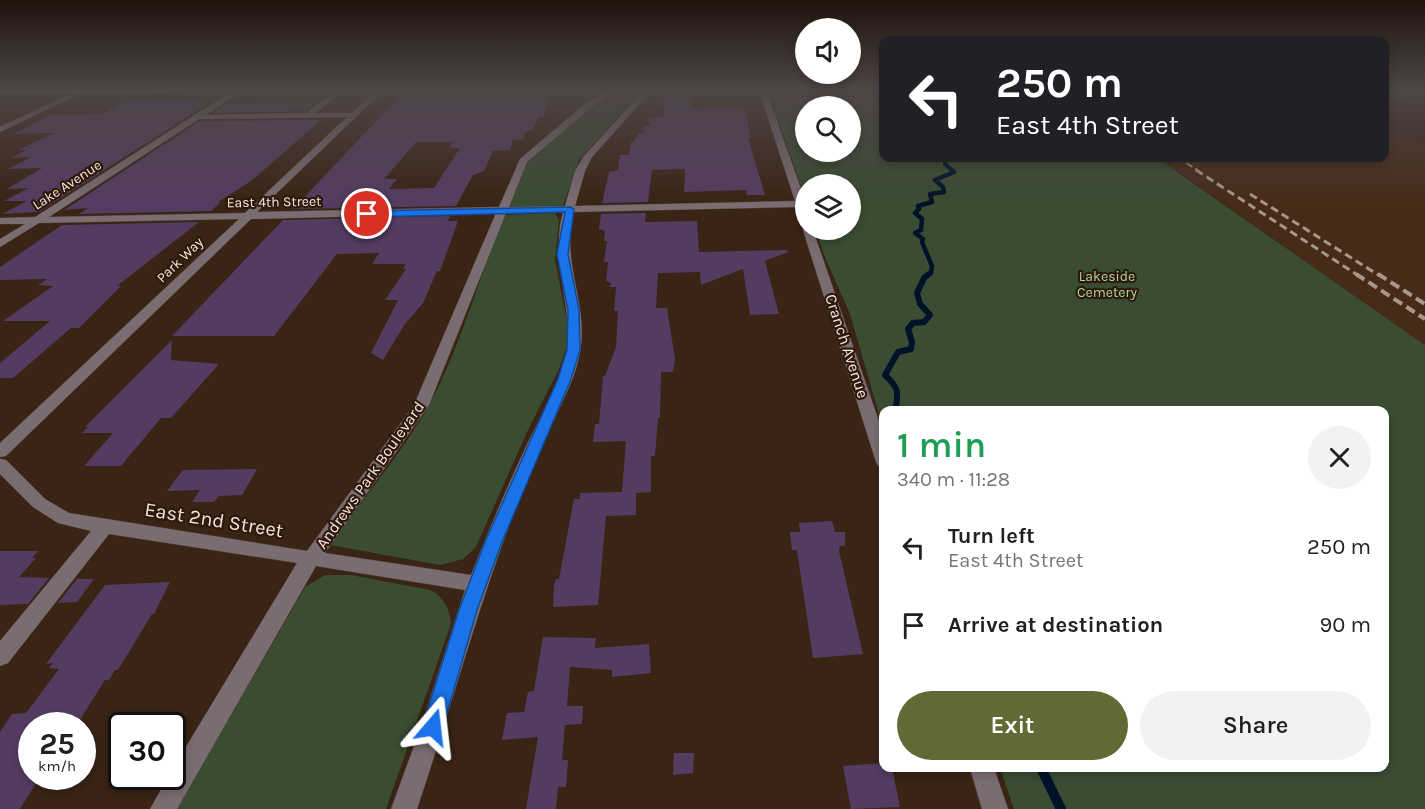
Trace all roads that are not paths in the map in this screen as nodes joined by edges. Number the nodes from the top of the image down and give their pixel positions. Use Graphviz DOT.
graph roads {
  1 [pos="179,128"];
  2 [pos="340,128"];
  3 [pos="562,128"];
  4 [pos="614,128"];
  5 [pos="775,128"];
  6 [pos="795,186"];
  7 [pos="795,204"];
  8 [pos="570,209"];
  9 [pos="501,210"];
  10 [pos="247,216"];
  11 [pos="36,220"];
  12 [pos="0,221"];
  13 [pos="811,240"];
  14 [pos="0,244"];
  15 [pos="6,443"];
  16 [pos="879,447"];
  17 [pos="0,452"];
  18 [pos="0,464"];
  19 [pos="104,527"];
  20 [pos="311,558"];
  21 [pos="477,584"];
  22 [pos="0,657"];
  23 [pos="983,772"];
  24 [pos="163,809"];
  25 [pos="404,809"];
  26 [pos="995,809"];
  1 -- 11 [label="street, Lake Avenue"];
  2 -- 10 [label="street, Park Way"];
  3 -- 9 [label="street, Andrews Park Boulevard"];
  4 -- 8 [label="street"];
  5 -- 6 [label="street"];
  7 -- 8 [label="street, East 4th Street"];
  8 -- 9 [label="street, East 4th Street"];
  8 -- 21 [label="street"];
  9 -- 10 [label="street, East 4th Street"];
  9 -- 20 [label="street, Andrews Park Boulevard"];
  10 -- 11 [label="street, East 4th Street"];
  10 -- 15 [label="street, Park Way"];
  11 -- 12 [label="street, East 4th Street"];
  11 -- 14 [label="street, Lake Avenue"];
  13 -- 16 [label="street, Cranch Avenue"];
  15 -- 17 [label="street, Park Way"];
  18 -- 19 [label="street, East 2nd Street"];
  19 -- 20 [label="street, East 2nd Street"];
  19 -- 22 [label="street"];
  20 -- 21 [label="street, East 2nd Street"];
  20 -- 24 [label="street, Andrews Park Boulevard"];
  21 -- 25 [label="street"];
  23 -- 26 [label="street"];
}
